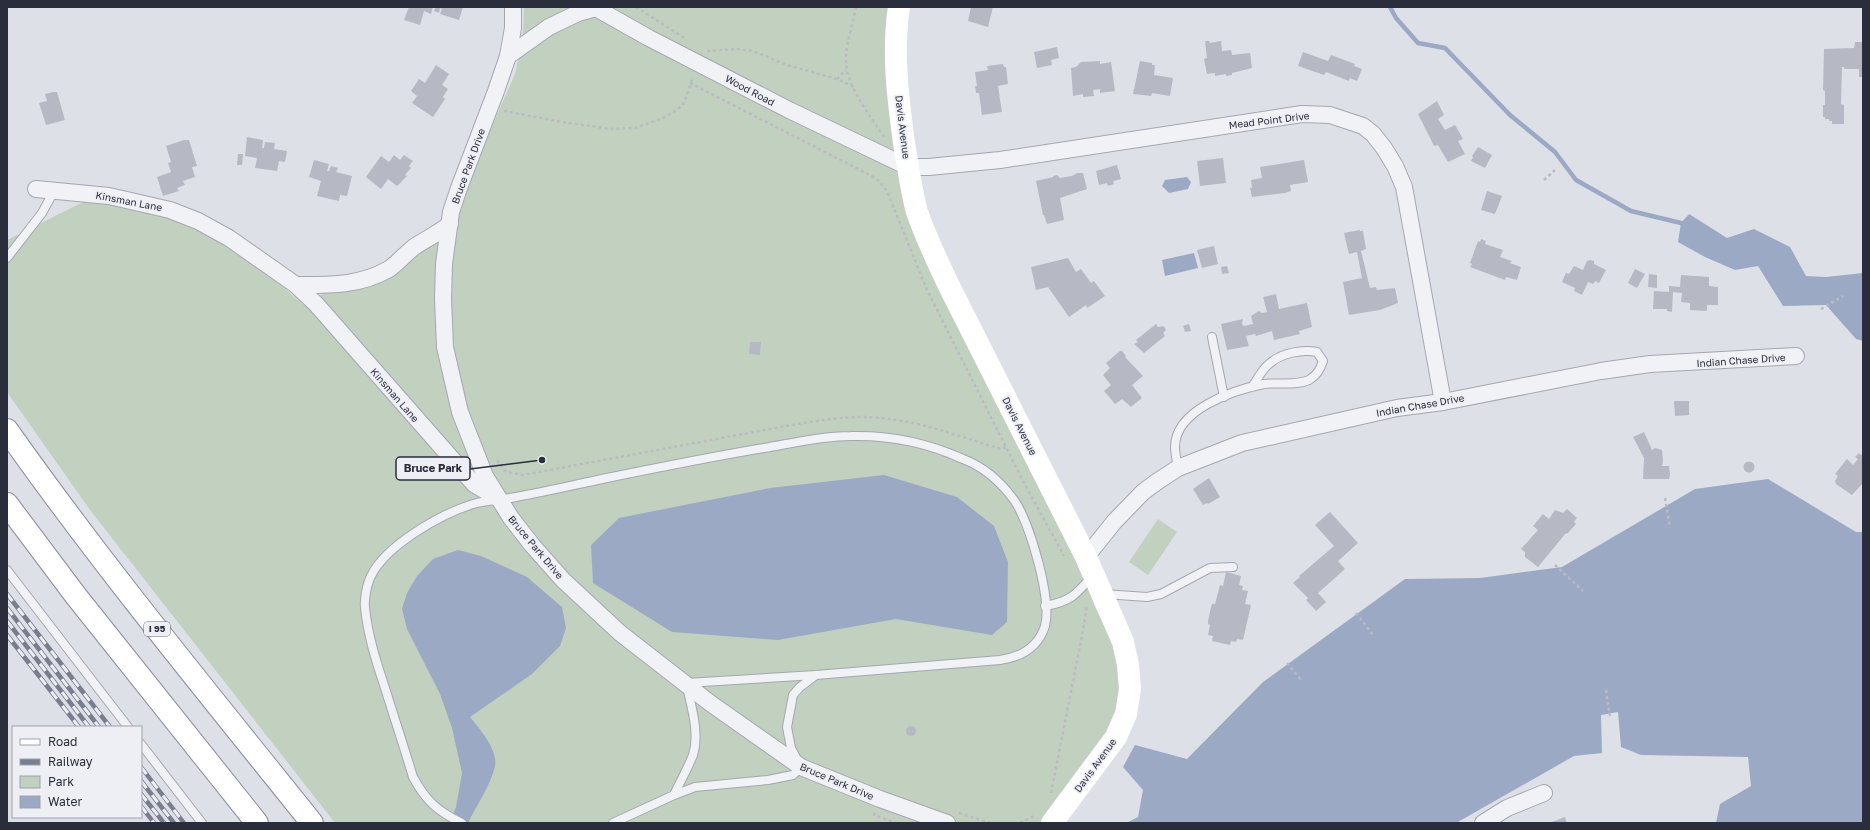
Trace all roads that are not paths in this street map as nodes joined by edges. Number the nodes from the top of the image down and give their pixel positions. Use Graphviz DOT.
graph roads {
  1 [pos="513,7"];
  2 [pos="899,7"];
  3 [pos="595,8"];
  4 [pos="508,56"];
  5 [pos="908,167"];
  6 [pos="36,189"];
  7 [pos="54,190"];
  8 [pos="450,224"];
  9 [pos="7,258"];
  10 [pos="296,285"];
  11 [pos="1212,337"];
  12 [pos="1796,356"];
  13 [pos="1252,387"];
  14 [pos="1224,397"];
  15 [pos="1443,402"];
  16 [pos="7,430"];
  17 [pos="1178,468"];
  18 [pos="499,499"];
  19 [pos="7,504"];
  20 [pos="1233,567"];
  21 [pos="7,570"];
  22 [pos="1086,574"];
  23 [pos="1045,606"];
  24 [pos="816,675"];
  25 [pos="686,683"];
  26 [pos="127,726"];
  27 [pos="142,745"];
  28 [pos="801,768"];
  29 [pos="1544,793"];
  30 [pos="674,795"];
  31 [pos="1046,816"];
  32 [pos="202,823"];
  33 [pos="257,823"];
  34 [pos="312,823"];
  35 [pos="462,823"];
  36 [pos="613,823"];
  37 [pos="947,823"];
  38 [pos="1482,823"];
  1 -- 4 [label="street, Bruce Park Drive"];
  2 -- 5 [label="main road, Davis Avenue"];
  3 -- 4 [label="street, Wood Road"];
  3 -- 5 [label="street, Wood Road"];
  4 -- 8 [label="street, Bruce Park Drive"];
  5 -- 15 [label="street, Mead Point Drive"];
  5 -- 22 [label="main road, Davis Avenue"];
  6 -- 7 [label="street, Kinsman Lane"];
  7 -- 9 [label="lane"];
  7 -- 10 [label="street, Kinsman Lane"];
  8 -- 10 [label="street"];
  8 -- 18 [label="street, Bruce Park Drive"];
  10 -- 18 [label="street, Kinsman Lane"];
  11 -- 14 [label="lane"];
  12 -- 15 [label="street, Indian Chase Drive"];
  13 -- 13 [label="lane"];
  13 -- 14 [label="lane"];
  14 -- 17 [label="lane"];
  15 -- 17 [label="street, Indian Chase Drive"];
  16 -- 34 [label="main road, I 95"];
  17 -- 22 [label="street, Indian Chase Drive"];
  18 -- 23 [label="lane"];
  18 -- 25 [label="street, Bruce Park Drive"];
  18 -- 35 [label="lane"];
  19 -- 33 [label="main road"];
  20 -- 22 [label="lane"];
  21 -- 26 [label="lane"];
  22 -- 23 [label="lane"];
  22 -- 31 [label="main road, Davis Avenue"];
  23 -- 24 [label="lane"];
  24 -- 25 [label="lane"];
  24 -- 28 [label="lane"];
  25 -- 28 [label="street, Bruce Park Drive"];
  25 -- 30 [label="lane"];
  27 -- 32 [label="lane"];
  28 -- 30 [label="lane"];
  28 -- 37 [label="street, Bruce Park Drive"];
  29 -- 38 [label="street"];
  30 -- 36 [label="lane"];
}
